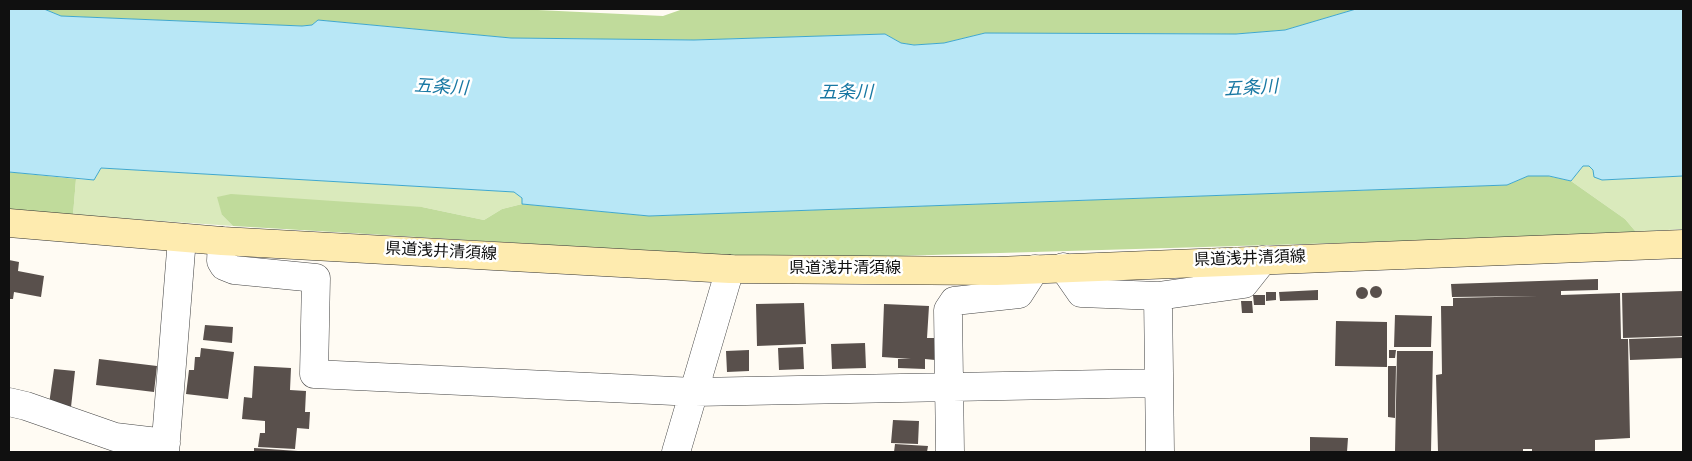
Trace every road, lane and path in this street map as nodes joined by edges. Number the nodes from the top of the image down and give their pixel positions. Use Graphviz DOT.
graph roads {
  1 [pos="9,222"];
  2 [pos="182,238"];
  3 [pos="222,241"];
  4 [pos="1683,244"];
  5 [pos="1263,260"];
  6 [pos="1063,267"];
  7 [pos="730,269"];
  8 [pos="1035,269"];
  9 [pos="1158,296"];
  10 [pos="1159,383"];
  11 [pos="949,387"];
  12 [pos="694,392"];
  13 [pos="9,402"];
  14 [pos="166,448"];
  15 [pos="676,452"];
  16 [pos="950,452"];
  17 [pos="1160,452"];
  1 -- 2 [label="main road, 県道浅井清須線"];
  2 -- 3 [label="main road, 県道浅井清須線"];
  2 -- 14 [label="street"];
  3 -- 7 [label="main road, 県道浅井清須線"];
  3 -- 12 [label="street"];
  4 -- 5 [label="main road, 県道浅井清須線"];
  5 -- 6 [label="main road, 県道浅井清須線"];
  5 -- 9 [label="street"];
  6 -- 8 [label="main road, 県道浅井清須線"];
  6 -- 9 [label="street"];
  7 -- 8 [label="main road, 県道浅井清須線"];
  7 -- 12 [label="street"];
  8 -- 11 [label="street"];
  9 -- 10 [label="street"];
  10 -- 11 [label="street"];
  10 -- 17 [label="street"];
  11 -- 12 [label="street"];
  11 -- 16 [label="street"];
  12 -- 15 [label="street"];
  13 -- 14 [label="street"];
}
